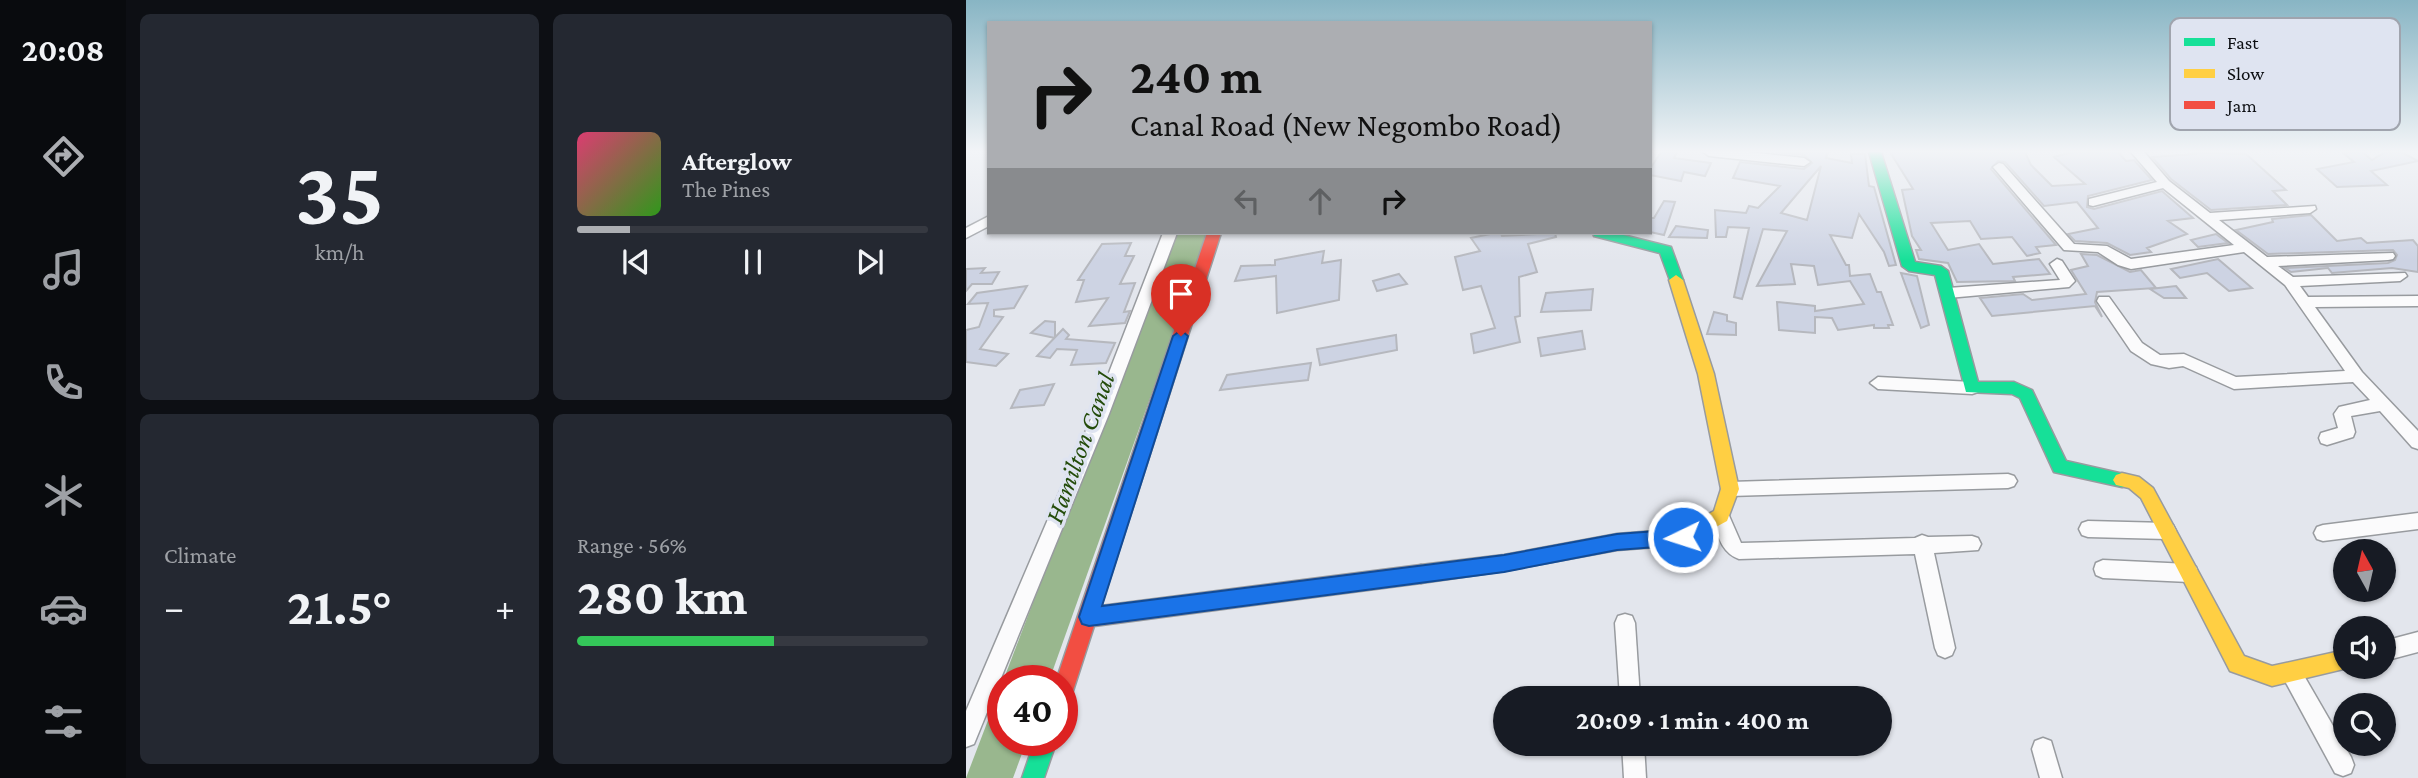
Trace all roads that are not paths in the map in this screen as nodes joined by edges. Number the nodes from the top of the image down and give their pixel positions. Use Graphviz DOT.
graph roads {
  1 [pos="1886,188"];
  2 [pos="2017,188"];
  3 [pos="2148,188"];
  4 [pos="2170,188"];
  5 [pos="2092,202"];
  6 [pos="2310,209"];
  7 [pos="2206,217"];
  8 [pos="987,221"];
  9 [pos="966,234"];
  10 [pos="1169,235"];
  11 [pos="1213,235"];
  12 [pos="1608,235"];
  13 [pos="2244,248"];
  14 [pos="2388,256"];
  15 [pos="2264,262"];
  16 [pos="2057,264"];
  17 [pos="2400,276"];
  18 [pos="2290,282"];
  19 [pos="1948,293"];
  20 [pos="2104,301"];
  21 [pos="2304,302"];
  22 [pos="2418,302"];
  23 [pos="2357,376"];
  24 [pos="1878,383"];
  25 [pos="1972,388"];
  26 [pos="2384,404"];
  27 [pos="2327,438"];
  28 [pos="2418,442"];
  29 [pos="2008,481"];
  30 [pos="1730,489"];
  31 [pos="1721,516"];
  32 [pos="2418,520"];
  33 [pos="2088,529"];
  34 [pos="2167,531"];
  35 [pos="2323,533"];
  36 [pos="1922,543"];
  37 [pos="1972,544"];
  38 [pos="2103,569"];
  39 [pos="2189,573"];
  40 [pos="1089,617"];
  41 [pos="1625,622"];
  42 [pos="2418,642"];
  43 [pos="1945,648"];
  44 [pos="2396,648"];
  45 [pos="2333,663"];
  46 [pos="1072,665"];
  47 [pos="2292,674"];
  48 [pos="1629,686"];
  49 [pos="966,736"];
  50 [pos="2043,750"];
  51 [pos="1041,756"];
  52 [pos="1634,756"];
  53 [pos="2343,765"];
  54 [pos="1033,778"];
  55 [pos="1635,778"];
  56 [pos="2051,778"];
  1 -- 19 [label="street"];
  2 -- 13 [label="street"];
  3 -- 5 [label="street"];
  4 -- 7 [label="street"];
  6 -- 7 [label="street"];
  7 -- 13 [label="street"];
  8 -- 9 [label="street"];
  10 -- 49 [label="street"];
  11 -- 40 [label="street"];
  12 -- 30 [label="street"];
  13 -- 15 [label="street"];
  14 -- 15 [label="street"];
  15 -- 18 [label="street"];
  16 -- 19 [label="street"];
  17 -- 18 [label="street"];
  18 -- 21 [label="street"];
  19 -- 25 [label="street"];
  20 -- 23 [label="street"];
  21 -- 22 [label="street"];
  21 -- 23 [label="street"];
  23 -- 26 [label="street"];
  24 -- 25 [label="street"];
  25 -- 34 [label="street"];
  26 -- 27 [label="street"];
  26 -- 28 [label="street"];
  29 -- 30 [label="street"];
  30 -- 31 [label="street"];
  31 -- 36 [label="street"];
  31 -- 40 [label="street"];
  32 -- 35 [label="street"];
  33 -- 34 [label="street"];
  34 -- 39 [label="street"];
  36 -- 37 [label="street"];
  36 -- 43 [label="street"];
  38 -- 39 [label="street"];
  39 -- 47 [label="street"];
  40 -- 46 [label="street"];
  41 -- 48 [label="street"];
  42 -- 44 [label="street"];
  45 -- 47 [label="street"];
  47 -- 53 [label="street"];
  50 -- 56 [label="street"];
  51 -- 54 [label="street"];
  52 -- 55 [label="street"];
}
